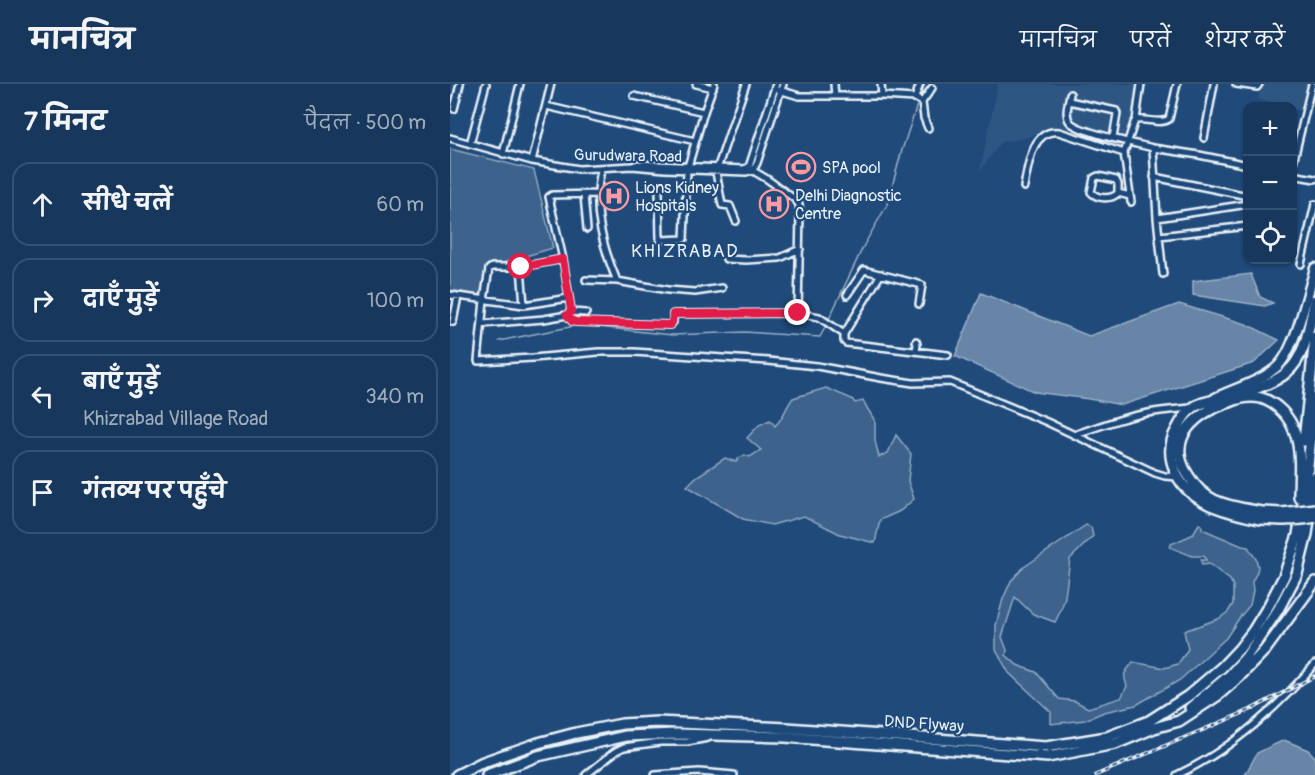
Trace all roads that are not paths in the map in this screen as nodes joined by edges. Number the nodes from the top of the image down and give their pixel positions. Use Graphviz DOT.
graph roads {
  1 [pos="460,84"];
  2 [pos="486,84"];
  3 [pos="520,84"];
  4 [pos="551,84"];
  5 [pos="696,84"];
  6 [pos="746,84"];
  7 [pos="834,84"];
  8 [pos="881,84"];
  9 [pos="920,84"];
  10 [pos="1141,84"];
  11 [pos="1178,84"];
  12 [pos="1214,84"];
  13 [pos="1236,84"];
  14 [pos="1260,84"];
  15 [pos="1312,84"];
  16 [pos="713,86"];
  17 [pos="778,87"];
  18 [pos="932,88"];
  19 [pos="1070,94"];
  20 [pos="634,96"];
  21 [pos="835,96"];
  22 [pos="882,96"];
  23 [pos="918,100"];
  24 [pos="1069,101"];
  25 [pos="546,106"];
  26 [pos="454,109"];
  27 [pos="704,112"];
  28 [pos="1136,120"];
  29 [pos="928,128"];
  30 [pos="450,138"];
  31 [pos="1113,138"];
  32 [pos="1204,138"];
  33 [pos="695,141"];
  34 [pos="1128,142"];
  35 [pos="470,144"];
  36 [pos="1153,148"];
  37 [pos="1124,153"];
  38 [pos="503,154"];
  39 [pos="1296,156"];
  40 [pos="532,161"];
  41 [pos="1243,164"];
  42 [pos="687,168"];
  43 [pos="601,169"];
  44 [pos="750,169"];
  45 [pos="716,170"];
  46 [pos="1297,176"];
  47 [pos="1154,177"];
  48 [pos="1315,179"];
  49 [pos="1024,187"];
  50 [pos="659,191"];
  51 [pos="597,194"];
  52 [pos="1118,194"];
  53 [pos="573,195"];
  54 [pos="584,195"];
  55 [pos="1243,195"];
  56 [pos="574,204"];
  57 [pos="1315,204"];
  58 [pos="1243,205"];
  59 [pos="1157,218"];
  60 [pos="736,220"];
  61 [pos="1243,227"];
  62 [pos="587,229"];
  63 [pos="1159,236"];
  64 [pos="800,249"];
  65 [pos="563,259"];
  66 [pos="726,259"];
  67 [pos="1301,264"];
  68 [pos="521,267"];
  69 [pos="1315,267"];
  70 [pos="881,273"];
  71 [pos="1163,274"];
  72 [pos="586,280"];
  73 [pos="617,281"];
  74 [pos="722,288"];
  75 [pos="450,295"];
  76 [pos="847,295"];
  77 [pos="458,296"];
  78 [pos="569,298"];
  79 [pos="484,300"];
  80 [pos="1315,300"];
  81 [pos="524,304"];
  82 [pos="919,304"];
  83 [pos="798,313"];
  84 [pos="569,314"];
  85 [pos="586,314"];
  86 [pos="453,322"];
  87 [pos="482,324"];
  88 [pos="843,334"];
  89 [pos="1315,337"];
  90 [pos="916,341"];
  91 [pos="916,351"];
  92 [pos="948,355"];
  93 [pos="1315,400"];
  94 [pos="1206,401"];
  95 [pos="1194,408"];
  96 [pos="1074,435"];
  97 [pos="1178,477"];
  98 [pos="1315,477"];
  99 [pos="1299,491"];
  100 [pos="1314,501"];
  101 [pos="1262,516"];
  102 [pos="1315,517"];
  103 [pos="1298,535"];
  104 [pos="1315,582"];
  105 [pos="1315,664"];
  106 [pos="1154,728"];
  107 [pos="718,735"];
  108 [pos="457,775"];
  109 [pos="487,775"];
  110 [pos="586,775"];
  111 [pos="655,775"];
  112 [pos="734,775"];
  113 [pos="1177,775"];
  1 -- 26 [label="street"];
  2 -- 35 [label="street"];
  3 -- 38 [label="street"];
  4 -- 25 [label="street"];
  5 -- 16 [label="street"];
  6 -- 45 [label="street"];
  7 -- 21 [label="street"];
  8 -- 22 [label="street"];
  9 -- 23 [label="street"];
  10 -- 28 [label="street"];
  11 -- 28 [label="street"];
  12 -- 32 [label="street"];
  13 -- 14 [label="street"];
  15 -- 39 [label="street"];
  16 -- 27 [label="street"];
  17 -- 21 [label="street"];
  17 -- 44 [label="street"];
  18 -- 23 [label="street"];
  19 -- 24 [label="street"];
  20 -- 27 [label="street"];
  21 -- 22 [label="street"];
  22 -- 23 [label="street"];
  23 -- 29 [label="street"];
  24 -- 31 [label="street"];
  24 -- 31 [label="street"];
  25 -- 33 [label="street"];
  25 -- 40 [label="street"];
  27 -- 33 [label="street"];
  28 -- 34 [label="street"];
  30 -- 35 [label="street, Gurudwara Road"];
  31 -- 34 [label="street"];
  33 -- 42 [label="street"];
  34 -- 36 [label="street"];
  34 -- 37 [label="street"];
  35 -- 38 [label="street, Gurudwara Road"];
  36 -- 41 [label="street"];
  36 -- 47 [label="street"];
  37 -- 49 [label="street"];
  37 -- 52 [label="street"];
  38 -- 40 [label="street, Gurudwara Road"];
  40 -- 43 [label="street, Gurudwara Road"];
  42 -- 43 [label="street, Gurudwara Road"];
  42 -- 45 [label="street, Gurudwara Road"];
  42 -- 50 [label="street"];
  43 -- 51 [label="street"];
  44 -- 45 [label="street, Gurudwara Road"];
  44 -- 64 [label="street"];
  45 -- 60 [label="street"];
  46 -- 48 [label="street"];
  47 -- 55 [label="street"];
  47 -- 59 [label="street"];
  51 -- 54 [label="street"];
  51 -- 73 [label="street"];
  52 -- 52 [label="street"];
  53 -- 54 [label="street"];
  53 -- 56 [label="street"];
  53 -- 65 [label="street"];
  54 -- 62 [label="street"];
  57 -- 67 [label="street"];
  58 -- 59 [label="street"];
  59 -- 63 [label="street"];
  61 -- 63 [label="street"];
  63 -- 71 [label="street"];
  64 -- 66 [label="street"];
  64 -- 83 [label="street"];
  65 -- 68 [label="street"];
  65 -- 78 [label="street"];
  68 -- 79 [label="street"];
  68 -- 81 [label="street"];
  69 -- 94 [label="main road"];
  70 -- 76 [label="street"];
  70 -- 82 [label="street"];
  70 -- 88 [label="street"];
  72 -- 73 [label="street"];
  73 -- 74 [label="street"];
  75 -- 77 [label="street"];
  77 -- 79 [label="street"];
  77 -- 86 [label="street"];
  78 -- 81 [label="street"];
  78 -- 84 [label="street"];
  79 -- 81 [label="street"];
  79 -- 87 [label="street"];
  80 -- 94 [label="highway"];
  83 -- 84 [label="street"];
  83 -- 88 [label="street"];
  84 -- 85 [label="street"];
  84 -- 87 [label="street"];
  87 -- 96 [label="street"];
  88 -- 91 [label="street"];
  89 -- 99 [label="highway"];
  90 -- 91 [label="street"];
  91 -- 92 [label="street"];
  93 -- 103 [label="highway"];
  94 -- 95 [label="highway"];
  95 -- 96 [label="street"];
  95 -- 97 [label="highway"];
  96 -- 97 [label="street"];
  97 -- 101 [label="highway"];
  98 -- 100 [label="highway"];
  99 -- 101 [label="highway"];
  99 -- 103 [label="highway"];
  100 -- 101 [label="highway, bridge"];
  100 -- 106 [label="highway"];
  101 -- 102 [label="highway, bridge"];
  103 -- 108 [label="highway, DND Flyway"];
  104 -- 106 [label="highway"];
  105 -- 113 [label="street"];
  106 -- 107 [label="highway, DND Flyway"];
  107 -- 109 [label="highway, DND Flyway"];
  107 -- 110 [label="street"];
  111 -- 112 [label="street"];
}
